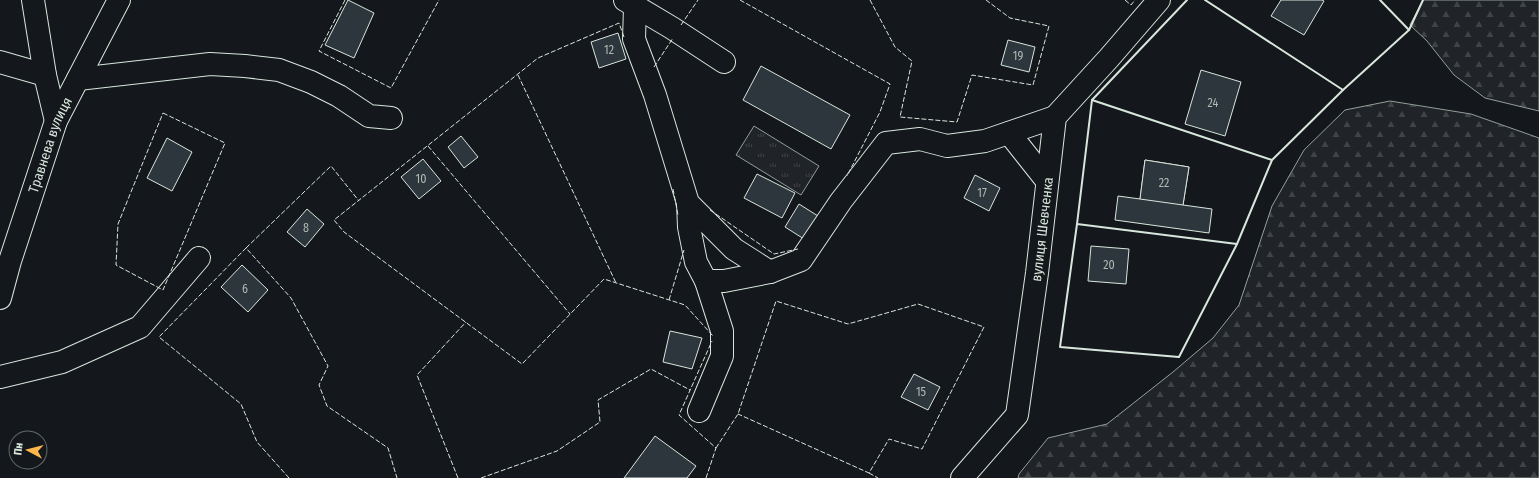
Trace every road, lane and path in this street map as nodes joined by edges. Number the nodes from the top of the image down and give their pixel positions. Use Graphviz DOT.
graph roads {
  1 [pos="33,0"];
  2 [pos="119,0"];
  3 [pos="1159,0"];
  4 [pos="630,3"];
  5 [pos="0,62"];
  6 [pos="724,62"];
  7 [pos="45,75"];
  8 [pos="78,79"];
  9 [pos="1055,117"];
  10 [pos="391,118"];
  11 [pos="56,120"];
  12 [pos="1009,133"];
  13 [pos="1048,181"];
  14 [pos="688,203"];
  15 [pos="199,258"];
  16 [pos="770,272"];
  17 [pos="706,281"];
  18 [pos="0,298"];
  19 [pos="0,377"];
  20 [pos="699,411"];
  21 [pos="962,478"];
  1 -- 7 [label="street"];
  2 -- 8 [label="street, Травнева вулиця"];
  3 -- 9 [label="street"];
  4 -- 6 [label="street"];
  4 -- 14 [label="street"];
  5 -- 7 [label="street"];
  7 -- 11 [label="street"];
  8 -- 10 [label="street"];
  8 -- 11 [label="street, Травнева вулиця"];
  9 -- 12 [label="street"];
  9 -- 13 [label="street, вулиця Шевченка"];
  11 -- 18 [label="street, Травнева вулиця"];
  12 -- 13 [label="street"];
  12 -- 16 [label="street"];
  13 -- 21 [label="street, вулиця Шевченка"];
  14 -- 16 [label="street"];
  14 -- 17 [label="street"];
  15 -- 19 [label="street"];
  16 -- 17 [label="street"];
  17 -- 20 [label="street"];
}
